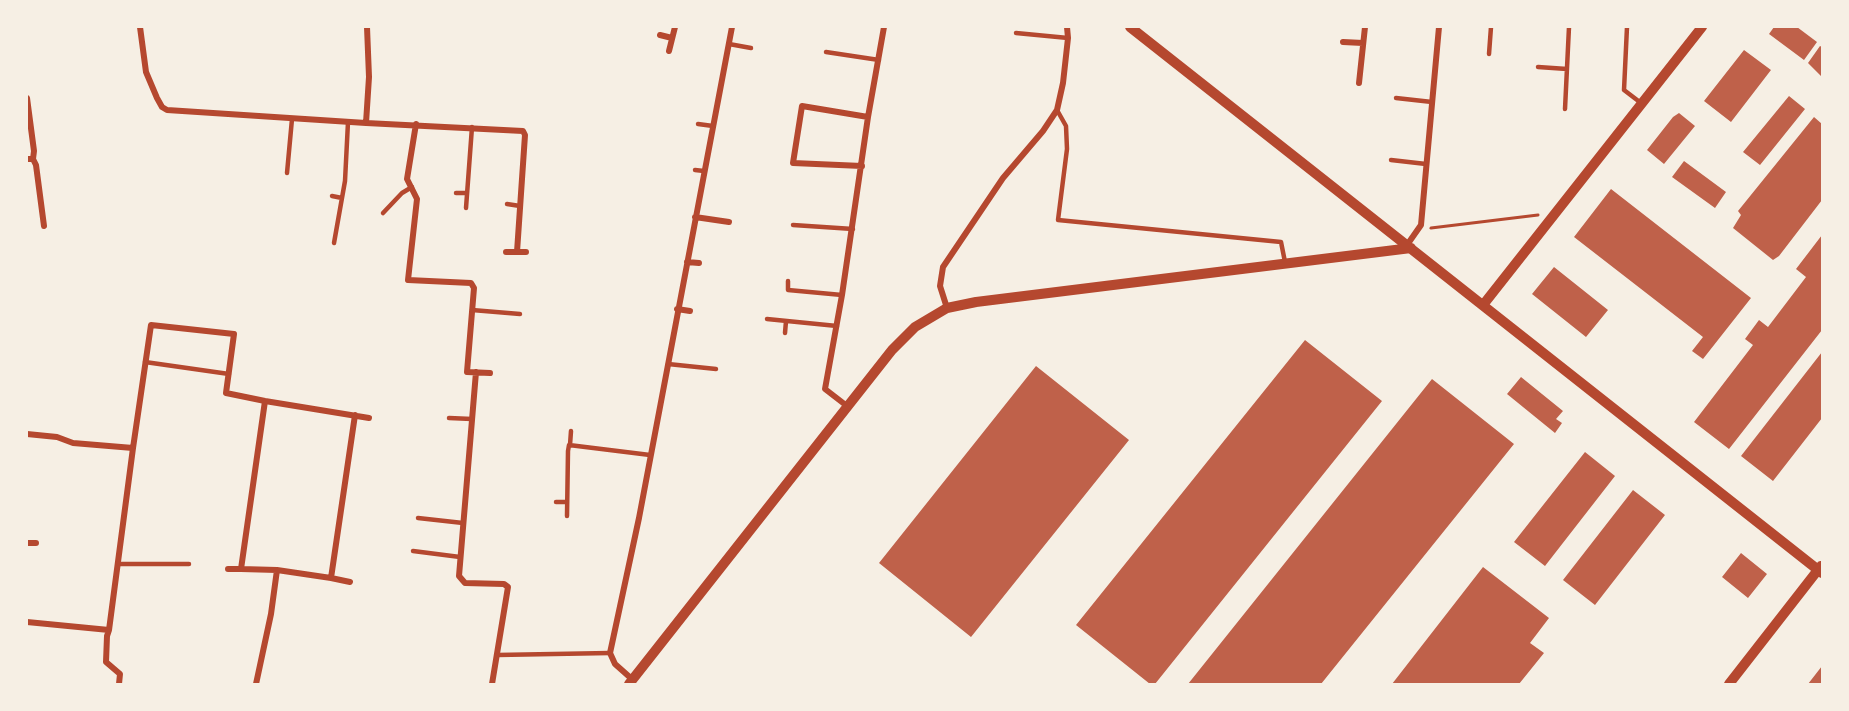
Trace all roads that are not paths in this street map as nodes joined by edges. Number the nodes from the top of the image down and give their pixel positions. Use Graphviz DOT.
graph roads {
  1 [pos="140,27"];
  2 [pos="367,27"];
  3 [pos="675,27"];
  4 [pos="732,27"];
  5 [pos="884,27"];
  6 [pos="1067,27"];
  7 [pos="1130,27"];
  8 [pos="1365,27"];
  9 [pos="1439,27"];
  10 [pos="1491,27"];
  11 [pos="1569,27"];
  12 [pos="1627,27"];
  13 [pos="1702,27"];
  14 [pos="1016,33"];
  15 [pos="660,35"];
  16 [pos="672,38"];
  17 [pos="1068,38"];
  18 [pos="1343,42"];
  19 [pos="1363,43"];
  20 [pos="729,44"];
  21 [pos="752,48"];
  22 [pos="669,51"];
  23 [pos="826,52"];
  24 [pos="1489,54"];
  25 [pos="879,60"];
  26 [pos="1539,66"];
  27 [pos="1567,69"];
  28 [pos="1359,83"];
  29 [pos="27,98"];
  30 [pos="1396,98"];
  31 [pos="1432,102"];
  32 [pos="1642,104"];
  33 [pos="1565,109"];
  34 [pos="1057,110"];
  35 [pos="868,117"];
  36 [pos="292,119"];
  37 [pos="348,122"];
  38 [pos="366,123"];
  39 [pos="416,124"];
  40 [pos="698,124"];
  41 [pos="713,126"];
  42 [pos="472,127"];
  43 [pos="30,159"];
  44 [pos="1391,160"];
  45 [pos="1426,164"];
  46 [pos="862,166"];
  47 [pos="695,170"];
  48 [pos="704,171"];
  49 [pos="288,173"];
  50 [pos="411,187"];
  51 [pos="456,193"];
  52 [pos="467,193"];
  53 [pos="332,196"];
  54 [pos="342,198"];
  55 [pos="507,204"];
  56 [pos="520,206"];
  57 [pos="466,208"];
  58 [pos="383,213"];
  59 [pos="695,217"];
  60 [pos="729,222"];
  61 [pos="792,225"];
  62 [pos="44,226"];
  63 [pos="853,229"];
  64 [pos="334,243"];
  65 [pos="1409,246"];
  66 [pos="506,252"];
  67 [pos="517,252"];
  68 [pos="526,252"];
  69 [pos="687,262"];
  70 [pos="699,263"];
  71 [pos="1285,263"];
  72 [pos="788,281"];
  73 [pos="842,295"];
  74 [pos="1484,305"];
  75 [pos="947,308"];
  76 [pos="677,309"];
  77 [pos="472,310"];
  78 [pos="690,311"];
  79 [pos="520,314"];
  80 [pos="767,319"];
  81 [pos="786,321"];
  82 [pos="837,326"];
  83 [pos="785,333"];
  84 [pos="145,362"];
  85 [pos="668,364"];
  86 [pos="716,369"];
  87 [pos="476,372"];
  88 [pos="490,373"];
  89 [pos="229,374"];
  90 [pos="265,401"];
  91 [pos="847,406"];
  92 [pos="355,415"];
  93 [pos="449,417"];
  94 [pos="369,418"];
  95 [pos="472,419"];
  96 [pos="571,431"];
  97 [pos="27,434"];
  98 [pos="570,445"];
  99 [pos="133,448"];
  100 [pos="650,455"];
  101 [pos="556,502"];
  102 [pos="567,502"];
  103 [pos="567,516"];
  104 [pos="418,518"];
  105 [pos="463,523"];
  106 [pos="27,543"];
  107 [pos="36,543"];
  108 [pos="412,551"];
  109 [pos="460,557"];
  110 [pos="118,564"];
  111 [pos="189,564"];
  112 [pos="228,569"];
  113 [pos="241,569"];
  114 [pos="1821,569"];
  115 [pos="278,570"];
  116 [pos="331,578"];
  117 [pos="350,582"];
  118 [pos="27,622"];
  119 [pos="109,630"];
  120 [pos="610,653"];
  121 [pos="497,655"];
  122 [pos="631,682"];
  123 [pos="119,684"];
  124 [pos="256,684"];
  125 [pos="492,684"];
  126 [pos="1729,684"];
  1 -- 36 [label="street"];
  2 -- 38 [label="street"];
  3 -- 16 [label="street"];
  4 -- 20 [label="street"];
  5 -- 25 [label="street"];
  6 -- 17 [label="street"];
  7 -- 65 [label="street"];
  8 -- 19 [label="street"];
  9 -- 31 [label="street"];
  10 -- 24 [label="lane"];
  11 -- 27 [label="lane"];
  12 -- 32 [label="lane"];
  13 -- 32 [label="street"];
  14 -- 17 [label="lane"];
  15 -- 16 [label="street"];
  16 -- 22 [label="street"];
  17 -- 34 [label="street"];
  18 -- 19 [label="street"];
  19 -- 28 [label="street"];
  20 -- 21 [label="lane"];
  20 -- 41 [label="street"];
  23 -- 25 [label="lane"];
  25 -- 35 [label="street"];
  26 -- 27 [label="lane"];
  27 -- 33 [label="lane"];
  29 -- 43 [label="street"];
  30 -- 31 [label="lane"];
  31 -- 45 [label="street"];
  32 -- 74 [label="street"];
  34 -- 71 [label="lane"];
  34 -- 75 [label="street"];
  35 -- 46 [label="street"];
  35 -- 46 [label="street"];
  36 -- 37 [label="street"];
  36 -- 49 [label="lane"];
  37 -- 38 [label="street"];
  37 -- 54 [label="lane"];
  38 -- 39 [label="street"];
  39 -- 42 [label="street"];
  39 -- 50 [label="street"];
  40 -- 41 [label="lane"];
  41 -- 48 [label="street"];
  42 -- 52 [label="lane"];
  42 -- 56 [label="street"];
  43 -- 62 [label="street"];
  44 -- 45 [label="lane"];
  45 -- 65 [label="street"];
  46 -- 63 [label="street"];
  47 -- 48 [label="lane"];
  48 -- 59 [label="street"];
  50 -- 58 [label="lane"];
  50 -- 77 [label="street"];
  51 -- 52 [label="lane"];
  52 -- 57 [label="lane"];
  53 -- 54 [label="lane"];
  54 -- 64 [label="lane"];
  55 -- 56 [label="lane"];
  56 -- 67 [label="street"];
  59 -- 60 [label="street"];
  59 -- 69 [label="street"];
  61 -- 63 [label="lane"];
  63 -- 73 [label="street"];
  65 -- 71 [label="street"];
  65 -- 74 [label="street"];
  66 -- 67 [label="street"];
  67 -- 68 [label="street"];
  69 -- 70 [label="street"];
  69 -- 76 [label="street"];
  71 -- 75 [label="street"];
  72 -- 73 [label="lane"];
  73 -- 82 [label="street"];
  74 -- 114 [label="street"];
  75 -- 91 [label="street"];
  76 -- 78 [label="street"];
  76 -- 85 [label="street"];
  77 -- 79 [label="lane"];
  77 -- 87 [label="street"];
  80 -- 81 [label="lane"];
  81 -- 82 [label="lane"];
  81 -- 83 [label="lane"];
  82 -- 91 [label="street"];
  84 -- 89 [label="lane"];
  84 -- 89 [label="street"];
  84 -- 99 [label="street"];
  85 -- 86 [label="lane"];
  85 -- 100 [label="street"];
  87 -- 88 [label="street"];
  87 -- 95 [label="street"];
  89 -- 90 [label="street"];
  90 -- 92 [label="street"];
  90 -- 113 [label="street"];
  91 -- 122 [label="street"];
  92 -- 94 [label="street"];
  92 -- 116 [label="street"];
  93 -- 95 [label="lane"];
  95 -- 105 [label="street"];
  96 -- 98 [label="lane"];
  97 -- 99 [label="street"];
  98 -- 100 [label="lane"];
  98 -- 102 [label="lane"];
  99 -- 110 [label="street"];
  100 -- 120 [label="street"];
  101 -- 102 [label="lane"];
  102 -- 103 [label="lane"];
  104 -- 105 [label="lane"];
  105 -- 109 [label="street"];
  106 -- 107 [label="street"];
  108 -- 109 [label="lane"];
  109 -- 121 [label="street"];
  110 -- 111 [label="lane"];
  110 -- 119 [label="street"];
  112 -- 113 [label="street"];
  113 -- 115 [label="street"];
  114 -- 126 [label="street"];
  115 -- 116 [label="street"];
  115 -- 124 [label="street"];
  116 -- 117 [label="street"];
  118 -- 119 [label="street"];
  119 -- 123 [label="street"];
  120 -- 121 [label="lane"];
  120 -- 122 [label="street"];
  121 -- 125 [label="street"];
}
